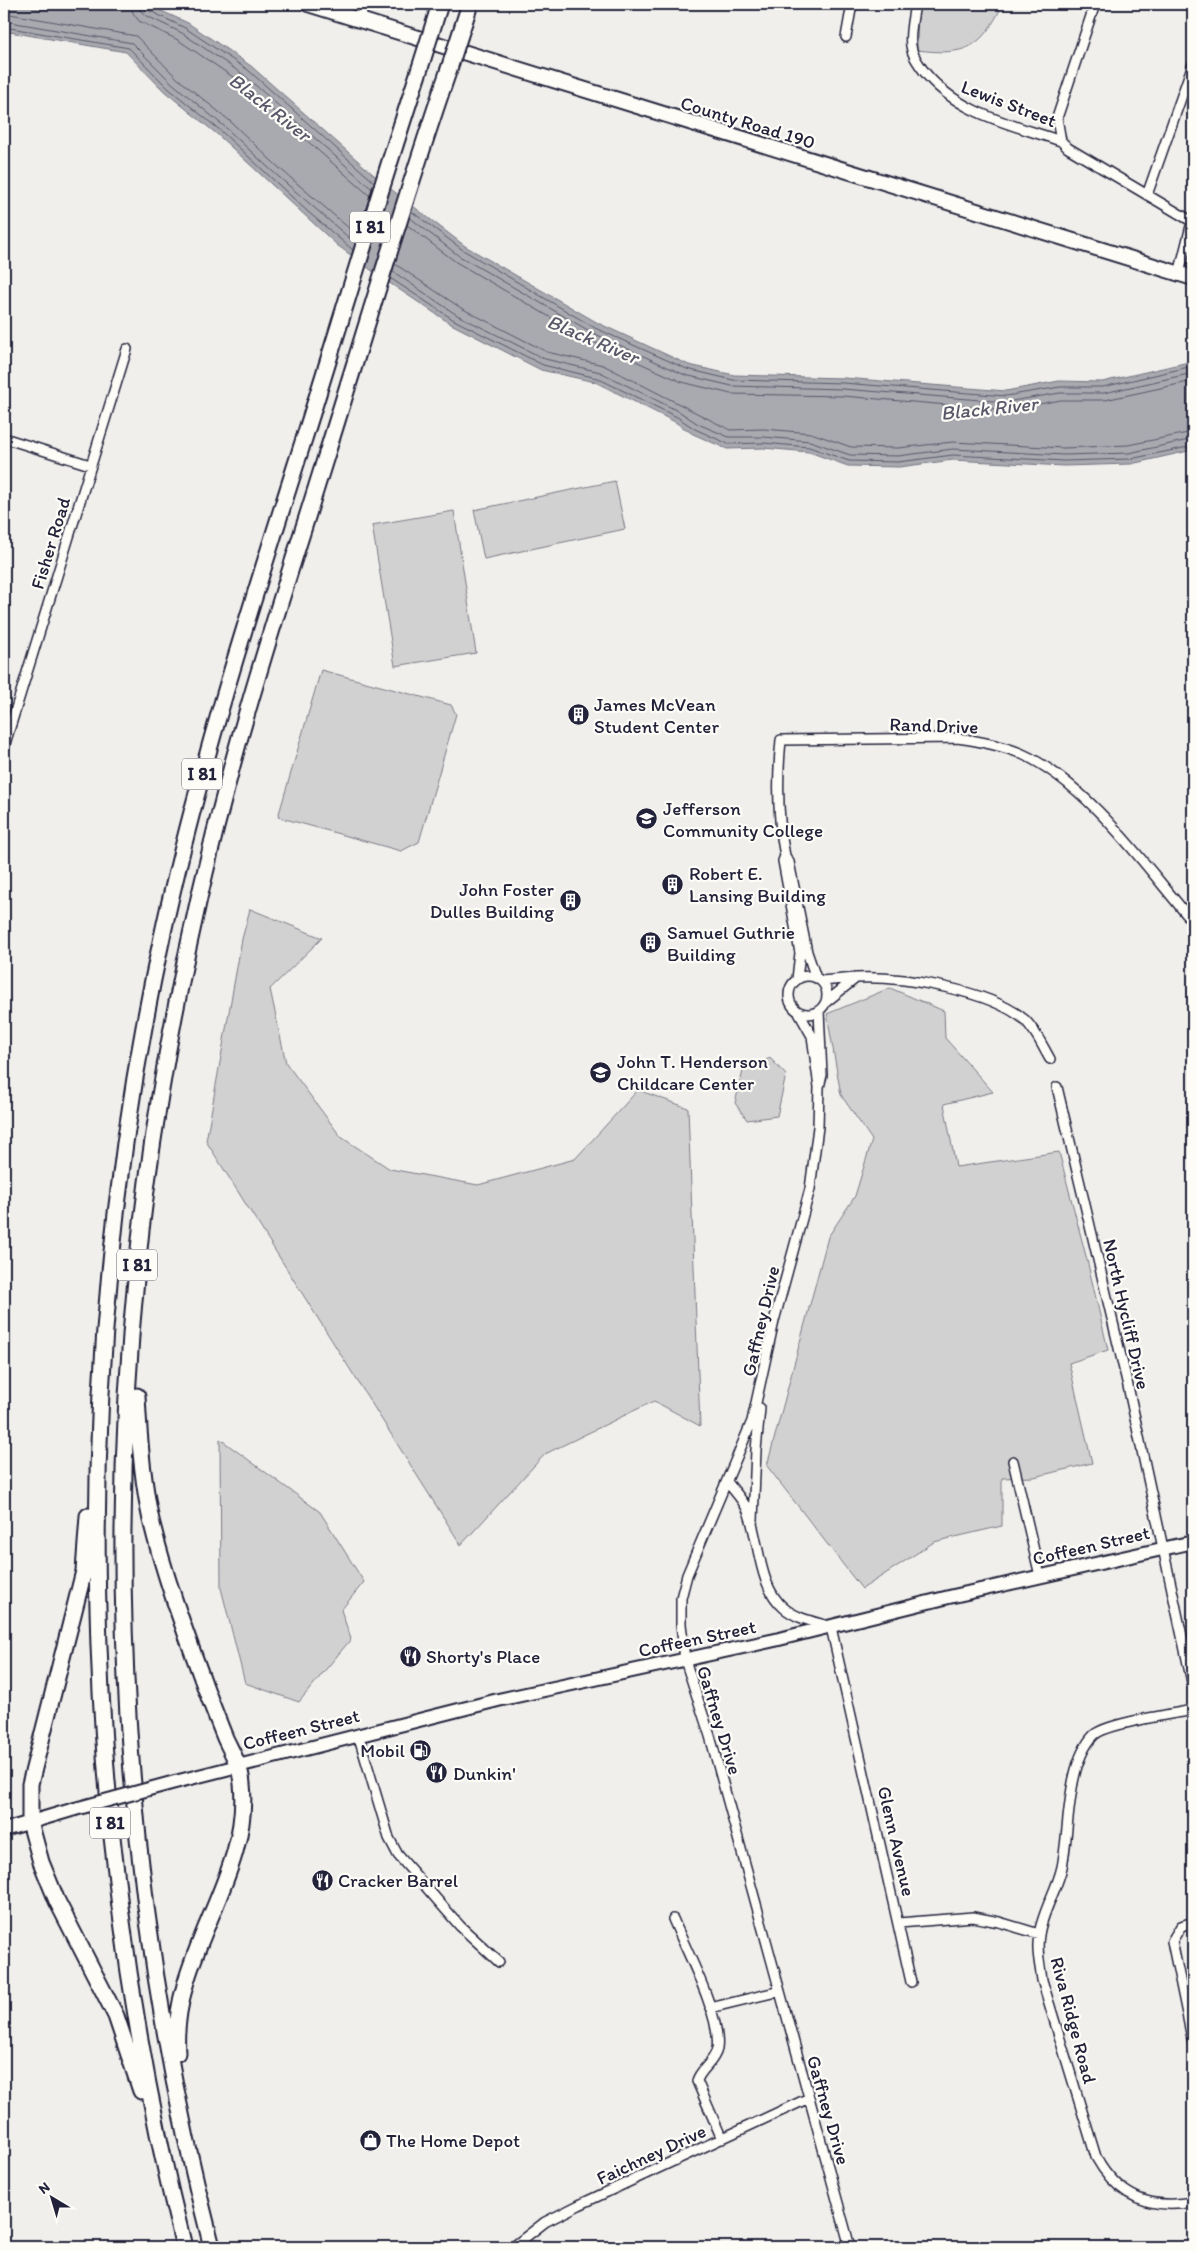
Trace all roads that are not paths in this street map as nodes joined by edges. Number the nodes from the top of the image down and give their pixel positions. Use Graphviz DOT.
graph roads {
  1 [pos="308,4"];
  2 [pos="364,4"];
  3 [pos="440,4"];
  4 [pos="470,4"];
  5 [pos="852,4"];
  6 [pos="915,4"];
  7 [pos="1095,4"];
  8 [pos="360,20"];
  9 [pos="846,37"];
  10 [pos="1193,64"];
  11 [pos="1061,141"];
  12 [pos="1147,195"];
  13 [pos="1193,222"];
  14 [pos="1179,274"];
  15 [pos="1193,278"];
  16 [pos="127,350"];
  17 [pos="4,438"];
  18 [pos="90,466"];
  19 [pos="4,747"];
  20 [pos="785,856"];
  21 [pos="1193,922"];
  22 [pos="856,978"];
  23 [pos="797,980"];
  24 [pos="818,980"];
  25 [pos="826,1002"];
  26 [pos="819,1011"];
  27 [pos="799,1013"];
  28 [pos="1050,1059"];
  29 [pos="819,1087"];
  30 [pos="1057,1087"];
  31 [pos="132,1328"];
  32 [pos="762,1386"];
  33 [pos="101,1393"];
  34 [pos="1013,1461"];
  35 [pos="728,1483"];
  36 [pos="754,1532"];
  37 [pos="1193,1542"];
  38 [pos="1163,1549"];
  39 [pos="1040,1576"];
  40 [pos="831,1627"];
  41 [pos="685,1660"];
  42 [pos="1193,1687"];
  43 [pos="1193,1710"];
  44 [pos="358,1734"];
  45 [pos="238,1764"];
  46 [pos="30,1822"];
  47 [pos="4,1830"];
  48 [pos="673,1919"];
  49 [pos="1193,1922"];
  50 [pos="899,1923"];
  51 [pos="1039,1934"];
  52 [pos="499,1962"];
  53 [pos="911,1982"];
  54 [pos="780,1991"];
  55 [pos="710,2008"];
  56 [pos="1193,2043"];
  57 [pos="809,2098"];
  58 [pos="722,2139"];
  59 [pos="1193,2202"];
  60 [pos="184,2247"];
  61 [pos="212,2247"];
  62 [pos="218,2247"];
  63 [pos="513,2247"];
  64 [pos="850,2247"];
  1 -- 8 [label="main road, County Road 190"];
  2 -- 8 [label="street"];
  3 -- 33 [label="highway, I 81, bridge"];
  4 -- 31 [label="highway, I 81, bridge"];
  5 -- 9 [label="street"];
  6 -- 11 [label="street, Lewis Street"];
  7 -- 11 [label="street"];
  8 -- 14 [label="main road, County Road 190"];
  10 -- 12 [label="street"];
  11 -- 12 [label="street, Lewis Street"];
  12 -- 13 [label="street, Lewis Street"];
  13 -- 14 [label="street"];
  14 -- 15 [label="main road, County Road 190"];
  16 -- 18 [label="street, Fisher Road"];
  17 -- 18 [label="street"];
  18 -- 19 [label="street, Fisher Road"];
  20 -- 21 [label="street, Rand Drive"];
  20 -- 23 [label="street"];
  20 -- 24 [label="street"];
  22 -- 24 [label="street"];
  22 -- 25 [label="street"];
  22 -- 28 [label="street"];
  23 -- 24 [label="street"];
  23 -- 27 [label="street"];
  24 -- 25 [label="street"];
  25 -- 26 [label="street"];
  26 -- 27 [label="street"];
  26 -- 29 [label="street, Gaffney Drive"];
  27 -- 29 [label="street, Gaffney Drive"];
  29 -- 32 [label="street, Gaffney Drive"];
  30 -- 38 [label="street, North Hycliff Drive"];
  31 -- 45 [label="highway"];
  31 -- 61 [label="highway, I 81"];
  32 -- 35 [label="street, Gaffney Drive"];
  32 -- 36 [label="street"];
  33 -- 46 [label="highway"];
  33 -- 60 [label="highway, I 81"];
  34 -- 39 [label="street"];
  35 -- 36 [label="street"];
  35 -- 41 [label="street, Gaffney Drive"];
  36 -- 40 [label="street"];
  37 -- 38 [label="main road, Coffeen Street"];
  38 -- 39 [label="main road, Coffeen Street"];
  38 -- 42 [label="street, North Hycliff Drive"];
  39 -- 40 [label="main road, Coffeen Street"];
  40 -- 41 [label="main road, Coffeen Street"];
  40 -- 50 [label="street, Glenn Avenue"];
  41 -- 44 [label="main road, Coffeen Street"];
  41 -- 54 [label="street, Gaffney Drive"];
  43 -- 51 [label="street, Riva Ridge Road"];
  44 -- 45 [label="main road, Coffeen Street"];
  44 -- 52 [label="street"];
  45 -- 46 [label="main road, Coffeen Street, bridge"];
  45 -- 62 [label="highway"];
  46 -- 47 [label="main road, Coffeen Street"];
  46 -- 60 [label="highway"];
  48 -- 55 [label="street"];
  49 -- 56 [label="street"];
  50 -- 51 [label="street, Glenn Avenue"];
  50 -- 53 [label="street"];
  51 -- 59 [label="street, Riva Ridge Road"];
  54 -- 55 [label="street"];
  54 -- 57 [label="street, Gaffney Drive"];
  55 -- 58 [label="street"];
  57 -- 58 [label="street, Faichney Drive"];
  57 -- 64 [label="street, Gaffney Drive"];
  58 -- 63 [label="street, Faichney Drive"];
}
